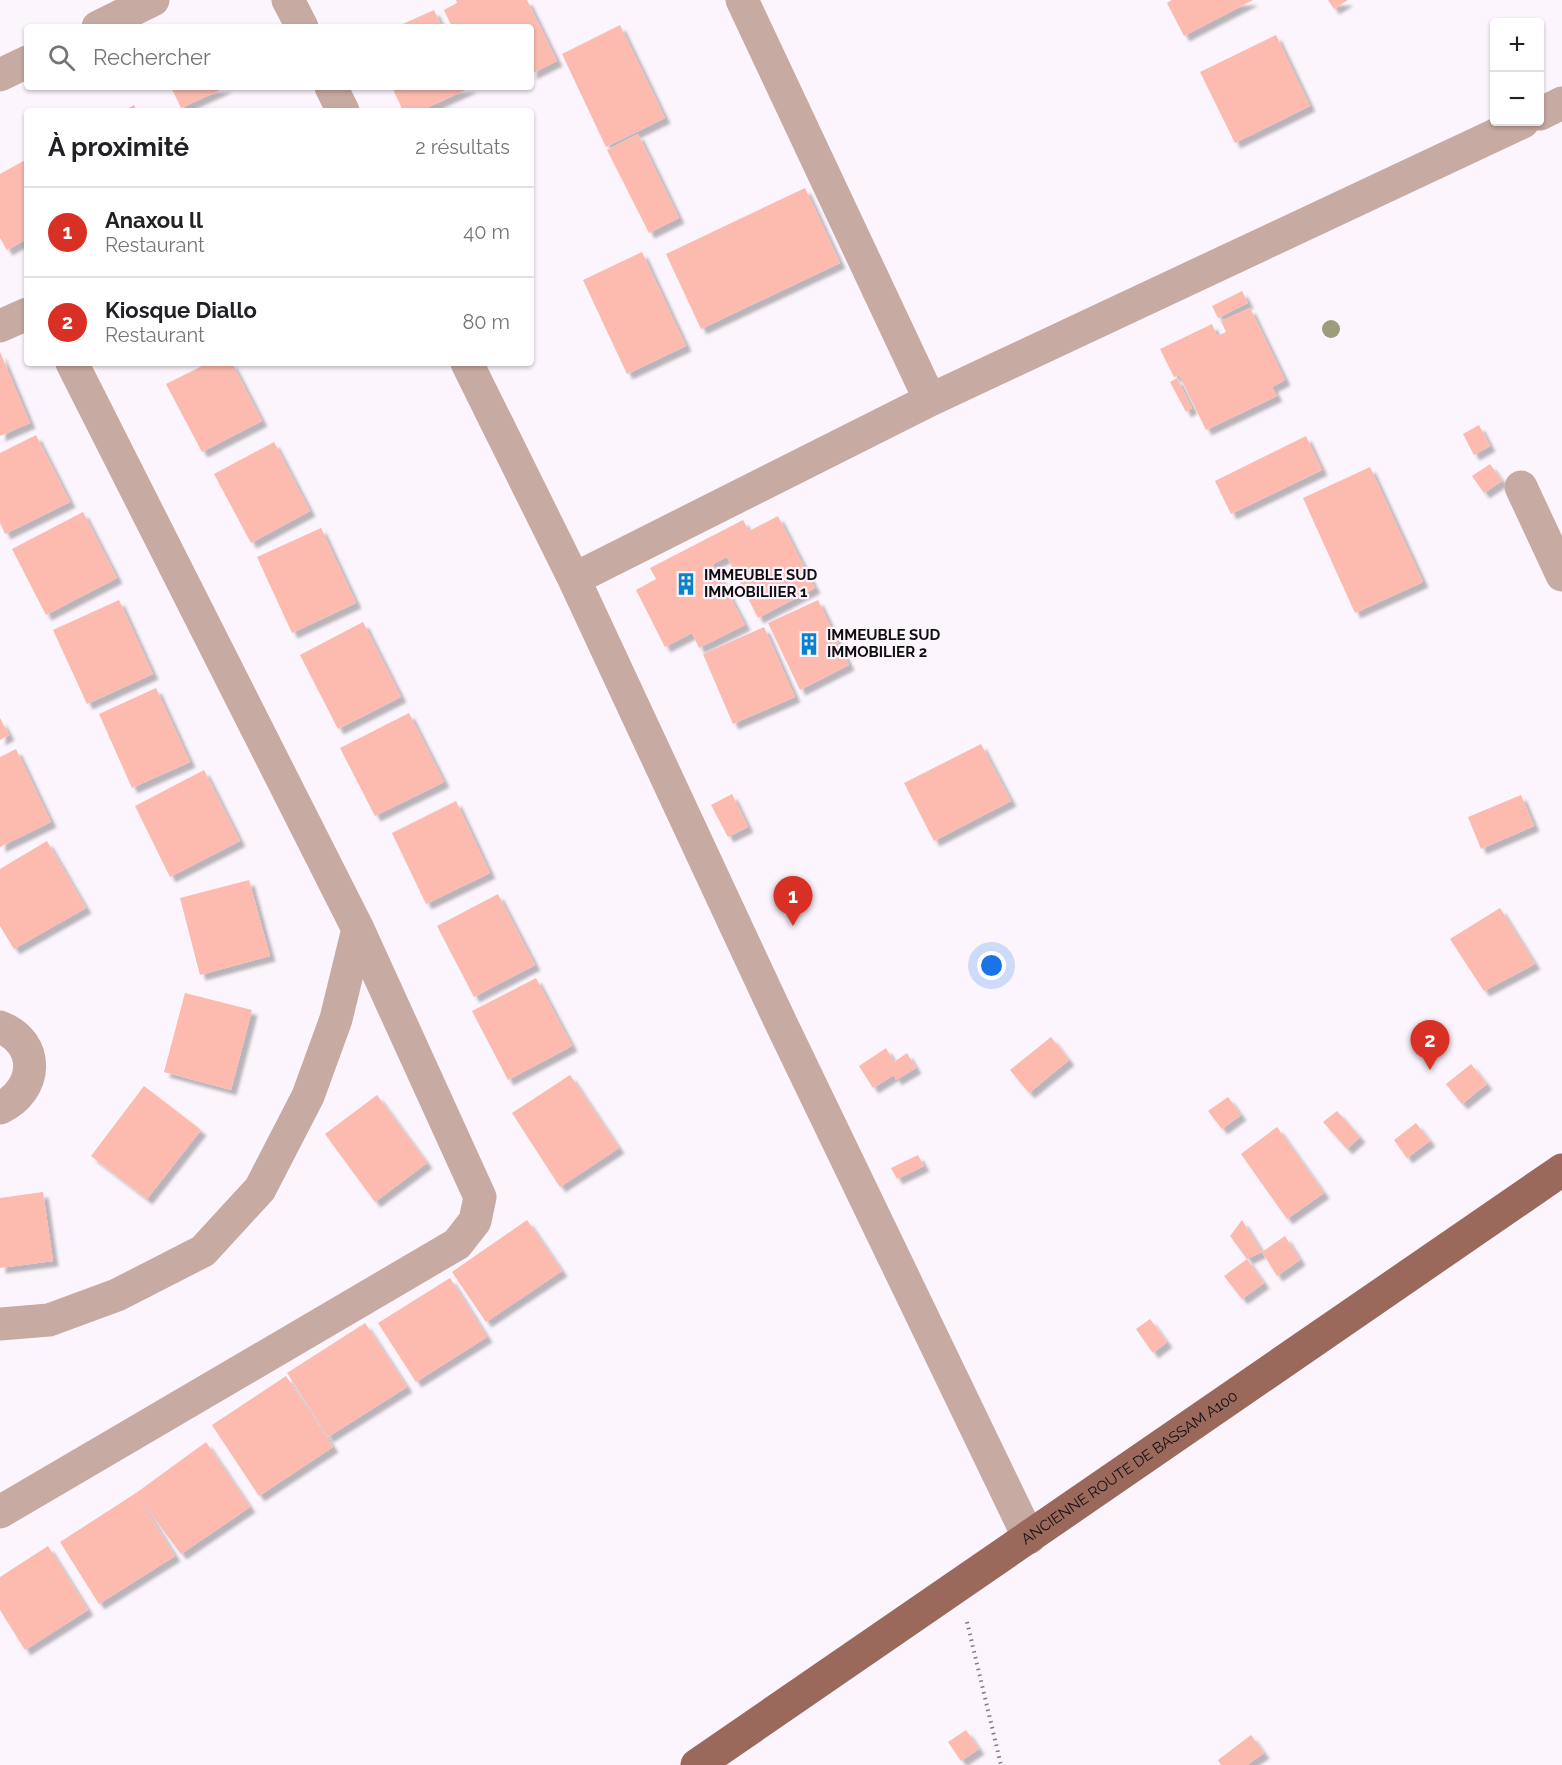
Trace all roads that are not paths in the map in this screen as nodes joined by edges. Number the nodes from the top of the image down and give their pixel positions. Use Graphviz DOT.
graph roads {
  1 [pos="288,0"];
  2 [pos="742,0"];
  3 [pos="139,4"];
  4 [pos="103,24"];
  5 [pos="300,24"];
  6 [pos="24,63"];
  7 [pos="0,75"];
  8 [pos="332,90"];
  9 [pos="1562,103"];
  10 [pos="342,108"];
  11 [pos="1544,112"];
  12 [pos="1514,126"];
  13 [pos="24,315"];
  14 [pos="0,326"];
  15 [pos="74,366"];
  16 [pos="469,366"];
  17 [pos="930,400"];
  18 [pos="1521,487"];
  19 [pos="1562,575"];
  20 [pos="574,579"];
  21 [pos="358,929"];
  22 [pos="0,1027"];
  23 [pos="0,1108"];
  24 [pos="1562,1170"];
  25 [pos="0,1324"];
  26 [pos="0,1512"];
  27 [pos="1029,1538"];
  28 [pos="697,1765"];
  1 -- 5 [label="street"];
  2 -- 17 [label="street"];
  3 -- 4 [label="street"];
  6 -- 7 [label="street"];
  8 -- 10 [label="street"];
  9 -- 11 [label="street"];
  12 -- 17 [label="street"];
  13 -- 14 [label="street"];
  15 -- 21 [label="street"];
  16 -- 20 [label="street"];
  17 -- 20 [label="street"];
  18 -- 19 [label="street"];
  20 -- 27 [label="street"];
  21 -- 25 [label="street"];
  21 -- 26 [label="street"];
  22 -- 23 [label="street"];
  24 -- 27 [label="main road, ANCIENNE ROUTE DE BASSAM A100"];
  27 -- 28 [label="main road, ANCIENNE ROUTE DE BASSAM A100"];
}
